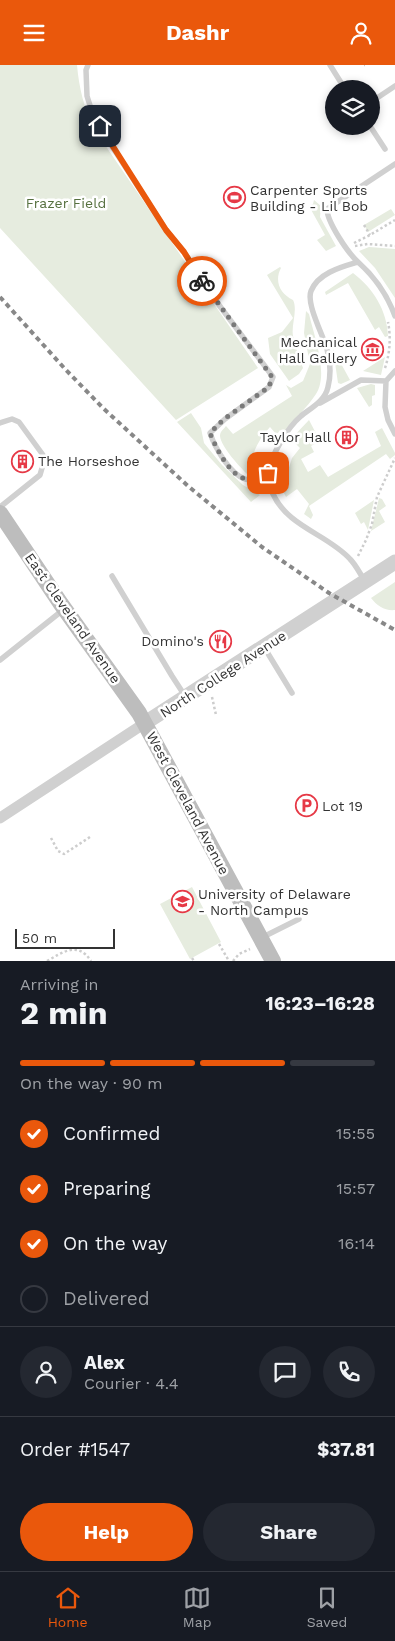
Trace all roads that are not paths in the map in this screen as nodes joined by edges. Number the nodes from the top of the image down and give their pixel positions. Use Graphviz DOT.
graph roads {
  1 [pos="88,65"];
  2 [pos="330,65"];
  3 [pos="339,80"];
  4 [pos="395,86"];
  5 [pos="380,95"];
  6 [pos="376,135"];
  7 [pos="385,149"];
  8 [pos="395,164"];
  9 [pos="358,263"];
  10 [pos="395,316"];
  11 [pos="395,371"];
  12 [pos="386,381"];
  13 [pos="318,404"];
  14 [pos="0,423"];
  15 [pos="395,434"];
  16 [pos="269,481"];
  17 [pos="0,507"];
  18 [pos="0,513"];
  19 [pos="395,562"];
  20 [pos="112,576"];
  21 [pos="365,581"];
  22 [pos="65,609"];
  23 [pos="264,647"];
  24 [pos="0,660"];
  25 [pos="292,693"];
  26 [pos="186,697"];
  27 [pos="145,723"];
  28 [pos="0,818"];
  29 [pos="299,919"];
  30 [pos="258,943"];
  31 [pos="273,961"];
  1 -- 16 [label="lane"];
  2 -- 3 [label="lane"];
  4 -- 5 [label="lane"];
  6 -- 7 [label="lane"];
  8 -- 9 [label="lane"];
  9 -- 10 [label="lane"];
  9 -- 13 [label="lane"];
  11 -- 12 [label="lane"];
  12 -- 13 [label="lane"];
  12 -- 15 [label="lane"];
  13 -- 16 [label="lane"];
  14 -- 17 [label="lane"];
  16 -- 21 [label="lane"];
  18 -- 22 [label="main road, East Cleveland Avenue"];
  19 -- 21 [label="street, North College Avenue"];
  20 -- 26 [label="lane"];
  21 -- 23 [label="street, North College Avenue"];
  22 -- 24 [label="lane"];
  22 -- 27 [label="main road, East Cleveland Avenue"];
  23 -- 25 [label="lane"];
  23 -- 26 [label="street, North College Avenue"];
  26 -- 27 [label="street, North College Avenue"];
  27 -- 28 [label="street, North College Avenue"];
  27 -- 30 [label="main road, West Cleveland Avenue"];
  29 -- 30 [label="lane"];
  30 -- 31 [label="main road, West Cleveland Avenue"];
}
